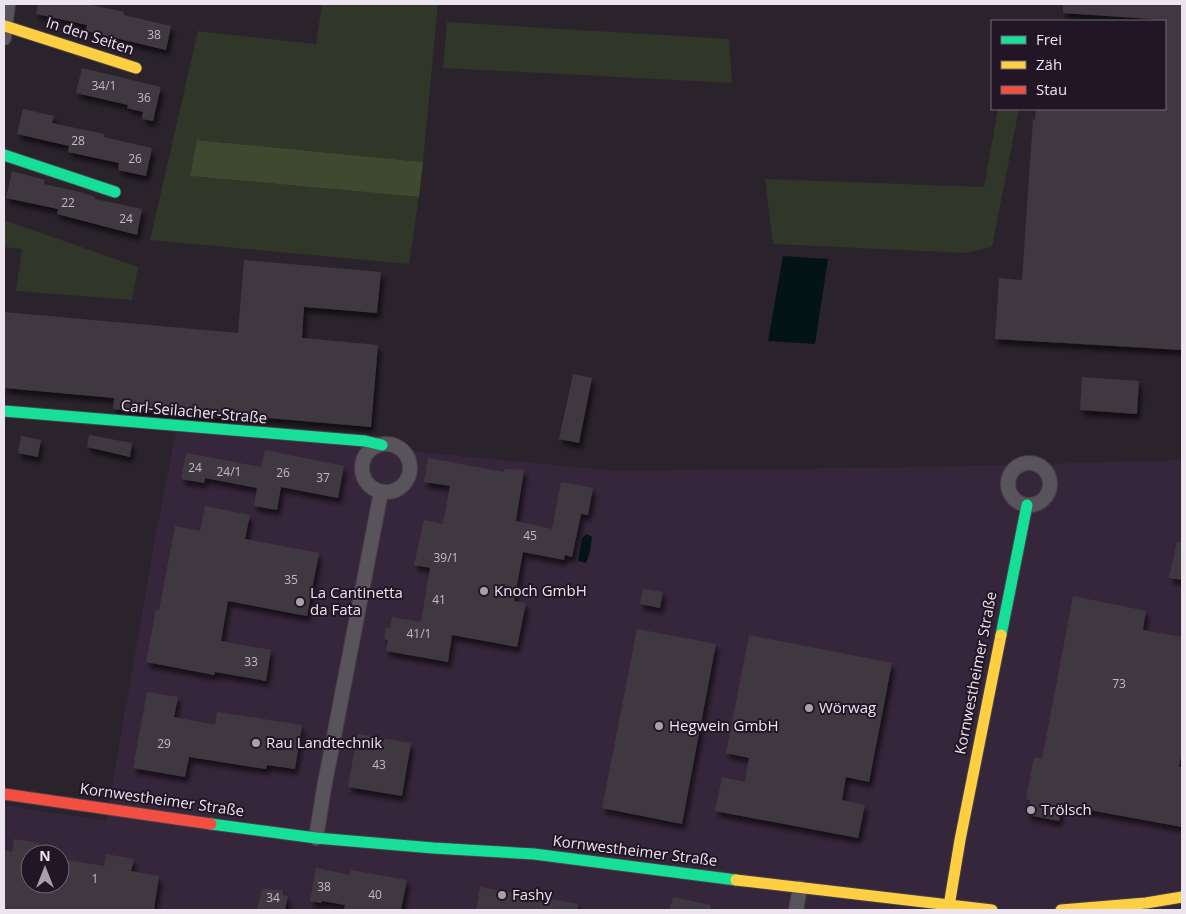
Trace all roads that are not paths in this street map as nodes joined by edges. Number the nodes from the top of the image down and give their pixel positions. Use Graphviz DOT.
graph roads {
  1 [pos="8,4"];
  2 [pos="5,32"];
  3 [pos="136,68"];
  4 [pos="4,155"];
  5 [pos="114,192"];
  6 [pos="4,411"];
  7 [pos="382,445"];
  8 [pos="381,492"];
  9 [pos="1027,505"];
  10 [pos="4,794"];
  11 [pos="316,838"];
  12 [pos="800,888"];
  13 [pos="1182,898"];
  14 [pos="949,906"];
  15 [pos="796,910"];
  16 [pos="992,910"];
  17 [pos="1061,910"];
  1 -- 2 [label="street, In den Seiten"];
  2 -- 3 [label="street, In den Seiten"];
  4 -- 5 [label="street"];
  6 -- 7 [label="street, Carl-Seilacher-Straße"];
  7 -- 8 [label="street"];
  7 -- 8 [label="street"];
  8 -- 11 [label="street"];
  9 -- 14 [label="street, Kornwestheimer Straße"];
  10 -- 11 [label="street, Kornwestheimer Straße"];
  11 -- 12 [label="street, Kornwestheimer Straße"];
  12 -- 14 [label="street, Kornwestheimer Straße"];
  12 -- 15 [label="street"];
  13 -- 17 [label="street"];
  14 -- 16 [label="street, Kornwestheimer Straße"];
}
